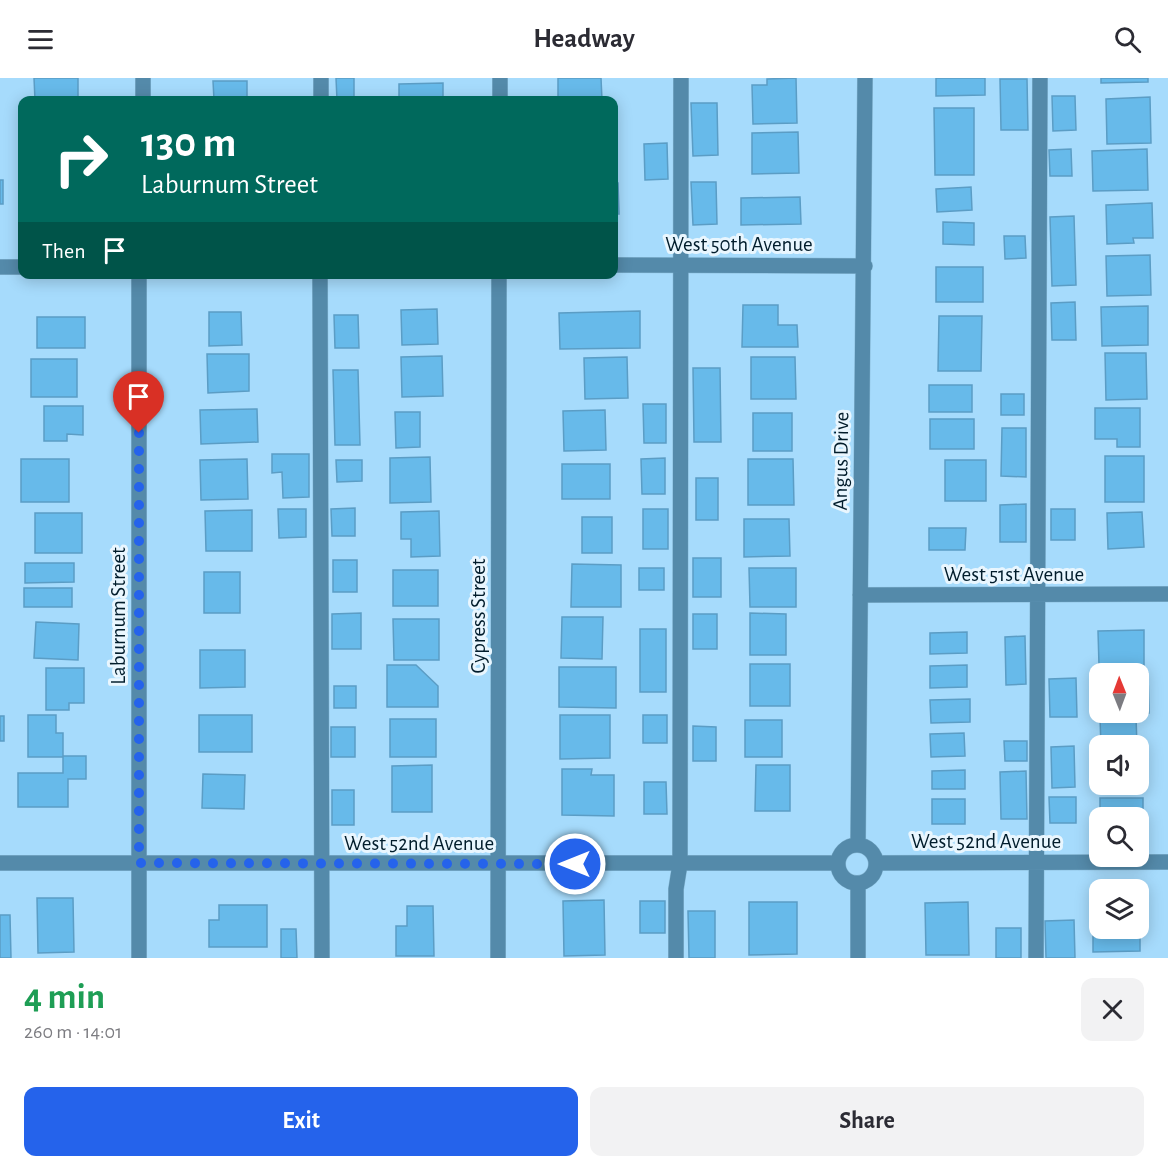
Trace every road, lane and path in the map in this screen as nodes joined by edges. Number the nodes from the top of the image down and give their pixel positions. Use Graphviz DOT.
graph roads {
  1 [pos="143,78"];
  2 [pos="321,78"];
  3 [pos="500,78"];
  4 [pos="681,78"];
  5 [pos="865,78"];
  6 [pos="1040,78"];
  7 [pos="143,96"];
  8 [pos="321,96"];
  9 [pos="500,96"];
  10 [pos="618,265"];
  11 [pos="681,265"];
  12 [pos="865,266"];
  13 [pos="0,267"];
  14 [pos="18,267"];
  15 [pos="139,279"];
  16 [pos="320,279"];
  17 [pos="499,279"];
  18 [pos="1168,594"];
  19 [pos="860,595"];
  20 [pos="1036,596"];
  21 [pos="858,845"];
  22 [pos="1036,862"];
  23 [pos="1168,862"];
  24 [pos="0,863"];
  25 [pos="139,863"];
  26 [pos="323,863"];
  27 [pos="838,863"];
  28 [pos="877,863"];
  29 [pos="499,864"];
  30 [pos="680,864"];
  31 [pos="858,884"];
  32 [pos="139,958"];
  33 [pos="322,958"];
  34 [pos="498,958"];
  35 [pos="676,958"];
  36 [pos="858,958"];
  37 [pos="1036,958"];
  1 -- 7 [label="street"];
  2 -- 8 [label="street"];
  3 -- 9 [label="street"];
  4 -- 11 [label="street"];
  5 -- 12 [label="street, Angus Drive"];
  6 -- 20 [label="street"];
  10 -- 11 [label="street, West 50th Avenue"];
  11 -- 12 [label="street, West 50th Avenue"];
  11 -- 30 [label="street"];
  12 -- 19 [label="street, Angus Drive"];
  13 -- 14 [label="street"];
  15 -- 25 [label="street, Laburnum Street"];
  16 -- 26 [label="street"];
  17 -- 29 [label="street, Cypress Street"];
  18 -- 20 [label="street, West 51st Avenue"];
  19 -- 20 [label="street, West 51st Avenue"];
  19 -- 21 [label="street, Angus Drive"];
  20 -- 22 [label="street"];
  21 -- 27 [label="street"];
  21 -- 28 [label="street"];
  22 -- 23 [label="street, West 52nd Avenue"];
  22 -- 28 [label="street, West 52nd Avenue"];
  22 -- 37 [label="street"];
  24 -- 25 [label="street, West 52nd Avenue"];
  25 -- 26 [label="street, West 52nd Avenue"];
  25 -- 32 [label="street, Laburnum Street"];
  26 -- 29 [label="street, West 52nd Avenue"];
  26 -- 33 [label="street"];
  27 -- 30 [label="street, West 52nd Avenue"];
  27 -- 31 [label="street"];
  28 -- 31 [label="street"];
  29 -- 30 [label="street, West 52nd Avenue"];
  29 -- 34 [label="street, Cypress Street"];
  30 -- 35 [label="street"];
  31 -- 36 [label="street"];
}
